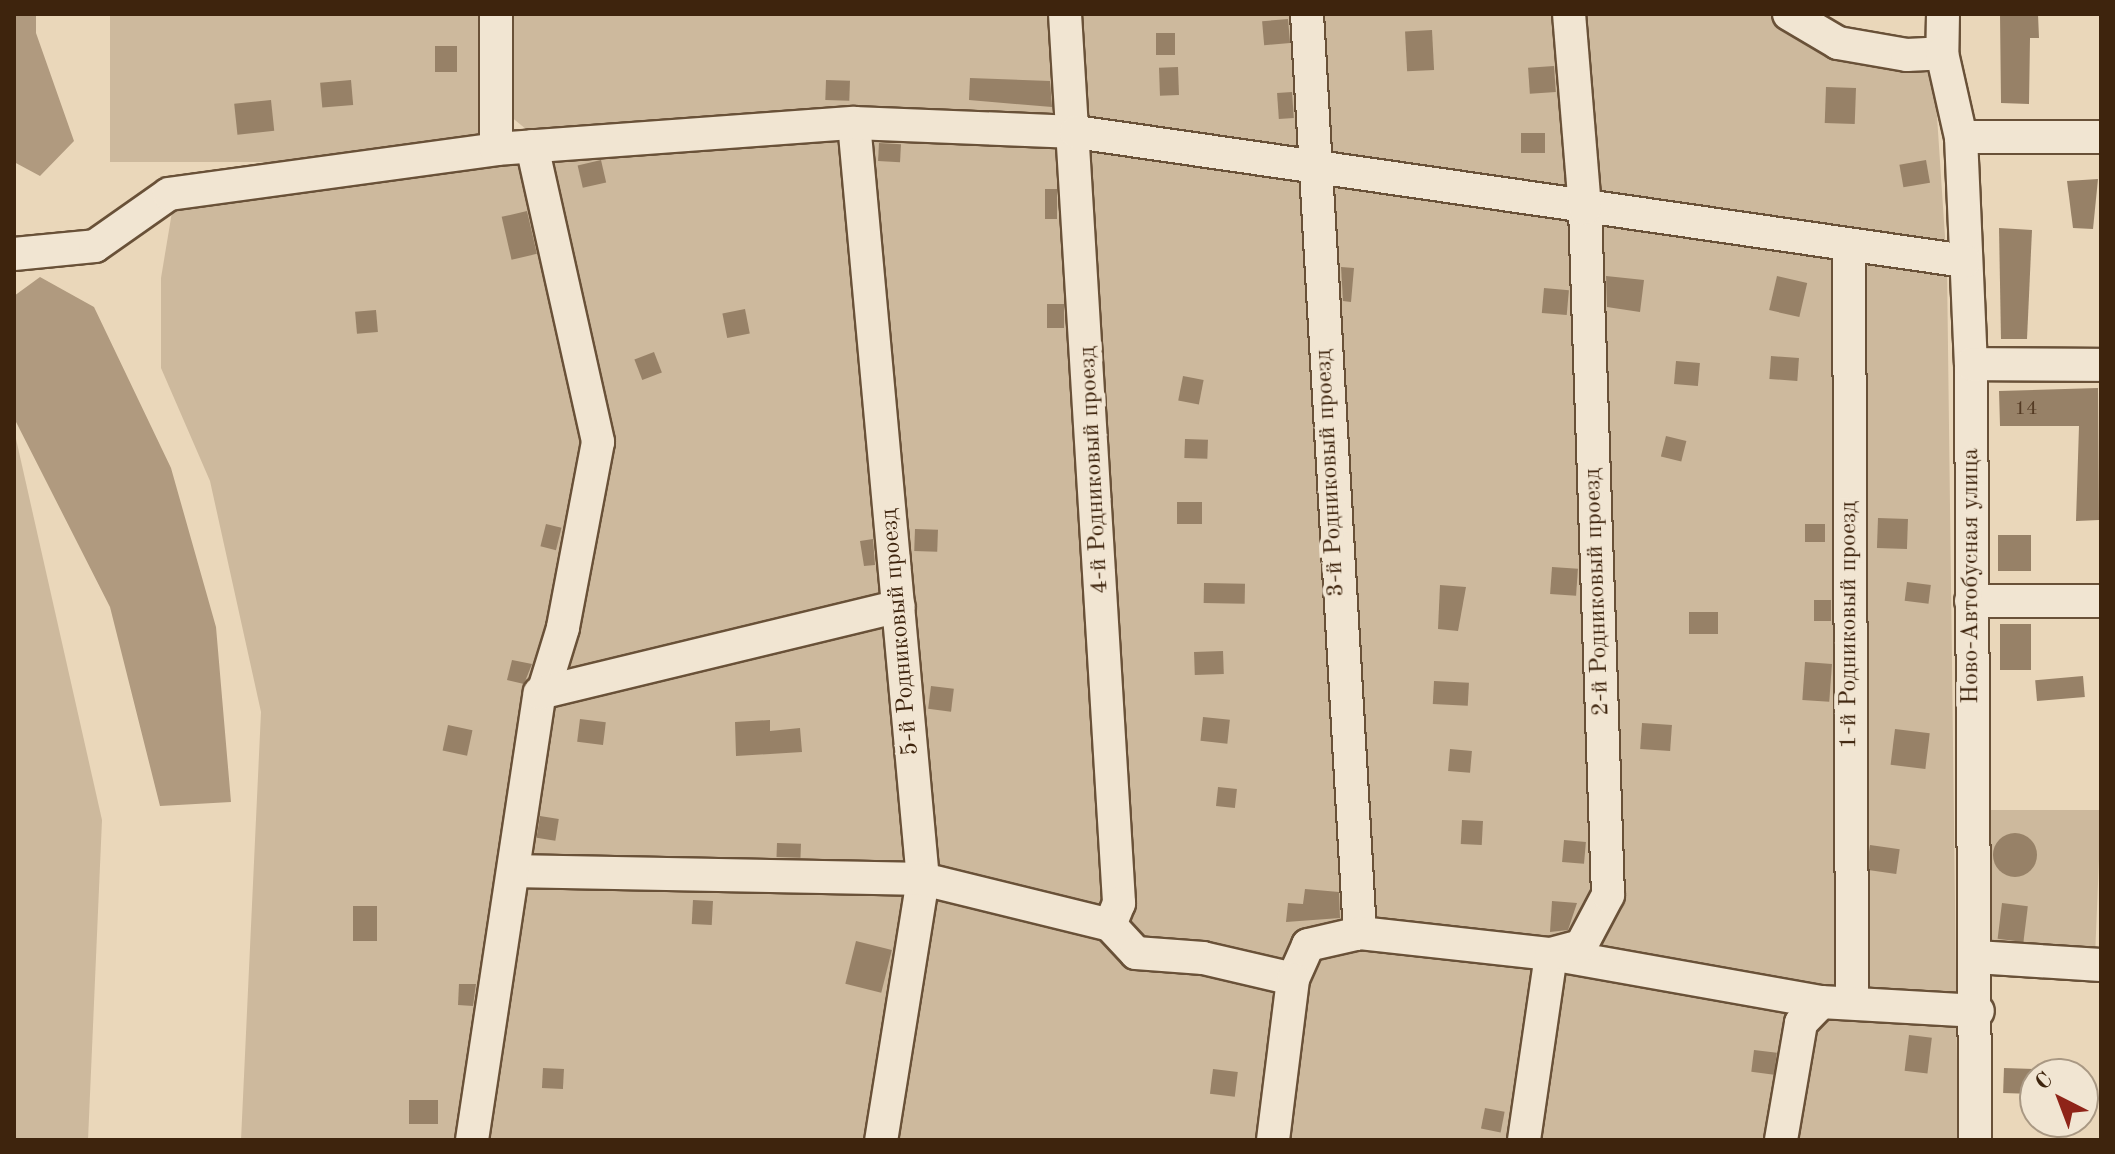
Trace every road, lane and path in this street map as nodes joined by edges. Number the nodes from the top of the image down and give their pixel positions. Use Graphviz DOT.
graph roads {
  1 [pos="496,14"];
  2 [pos="1065,14"];
  3 [pos="1307,14"];
  4 [pos="1569,14"];
  5 [pos="1789,14"];
  6 [pos="1943,14"];
  7 [pos="1942,53"];
  8 [pos="854,123"];
  9 [pos="1076,132"];
  10 [pos="1961,137"];
  11 [pos="2101,137"];
  12 [pos="532,146"];
  13 [pos="496,149"];
  14 [pos="1320,168"];
  15 [pos="1585,208"];
  16 [pos="1849,247"];
  17 [pos="14,254"];
  18 [pos="1965,261"];
  19 [pos="1971,364"];
  20 [pos="2101,365"];
  21 [pos="1971,601"];
  22 [pos="2101,601"];
  23 [pos="899,606"];
  24 [pos="543,693"];
  25 [pos="514,871"];
  26 [pos="923,879"];
  27 [pos="1110,925"];
  28 [pos="1360,933"];
  29 [pos="1551,954"];
  30 [pos="1976,957"];
  31 [pos="2101,965"];
  32 [pos="1293,979"];
  33 [pos="1837,1002"];
  34 [pos="1978,1011"];
  35 [pos="472,1140"];
  36 [pos="881,1140"];
  37 [pos="1273,1140"];
  38 [pos="1524,1140"];
  39 [pos="1781,1140"];
  40 [pos="1975,1140"];
  1 -- 13 [label="street"];
  2 -- 9 [label="street, 4-й Родниковый проезд"];
  3 -- 14 [label="street, 3-й Родниковый проезд"];
  4 -- 15 [label="street, 2-й Родниковый проезд"];
  5 -- 7 [label="street"];
  6 -- 7 [label="street, Ново-Автобусная улица"];
  7 -- 10 [label="street, Ново-Автобусная улица"];
  8 -- 9 [label="street"];
  8 -- 12 [label="street"];
  8 -- 23 [label="street, 5-й Родниковый проезд"];
  9 -- 14 [label="street"];
  9 -- 27 [label="street, 4-й Родниковый проезд"];
  10 -- 11 [label="street"];
  10 -- 18 [label="street, Ново-Автобусная улица"];
  12 -- 13 [label="street"];
  12 -- 24 [label="street"];
  13 -- 17 [label="street"];
  14 -- 15 [label="street"];
  14 -- 28 [label="street, 3-й Родниковый проезд"];
  15 -- 16 [label="street"];
  15 -- 29 [label="street, 2-й Родниковый проезд"];
  16 -- 18 [label="street"];
  16 -- 33 [label="street, 1-й Родниковый проезд"];
  18 -- 19 [label="street, Ново-Автобусная улица"];
  19 -- 20 [label="street"];
  19 -- 21 [label="street, Ново-Автобусная улица"];
  21 -- 22 [label="street"];
  21 -- 30 [label="street, Ново-Автобусная улица"];
  23 -- 24 [label="street"];
  23 -- 26 [label="street, 5-й Родниковый проезд"];
  24 -- 25 [label="street"];
  25 -- 26 [label="street"];
  25 -- 35 [label="street"];
  26 -- 27 [label="street"];
  26 -- 36 [label="street, 5-й Родниковый проезд"];
  27 -- 32 [label="street"];
  28 -- 29 [label="street"];
  28 -- 32 [label="street"];
  29 -- 33 [label="street"];
  29 -- 38 [label="street"];
  30 -- 31 [label="street"];
  30 -- 34 [label="street, Ново-Автобусная улица"];
  32 -- 37 [label="street"];
  33 -- 34 [label="street"];
  33 -- 39 [label="street"];
  34 -- 40 [label="street, Ново-Автобусная улица"];
}
